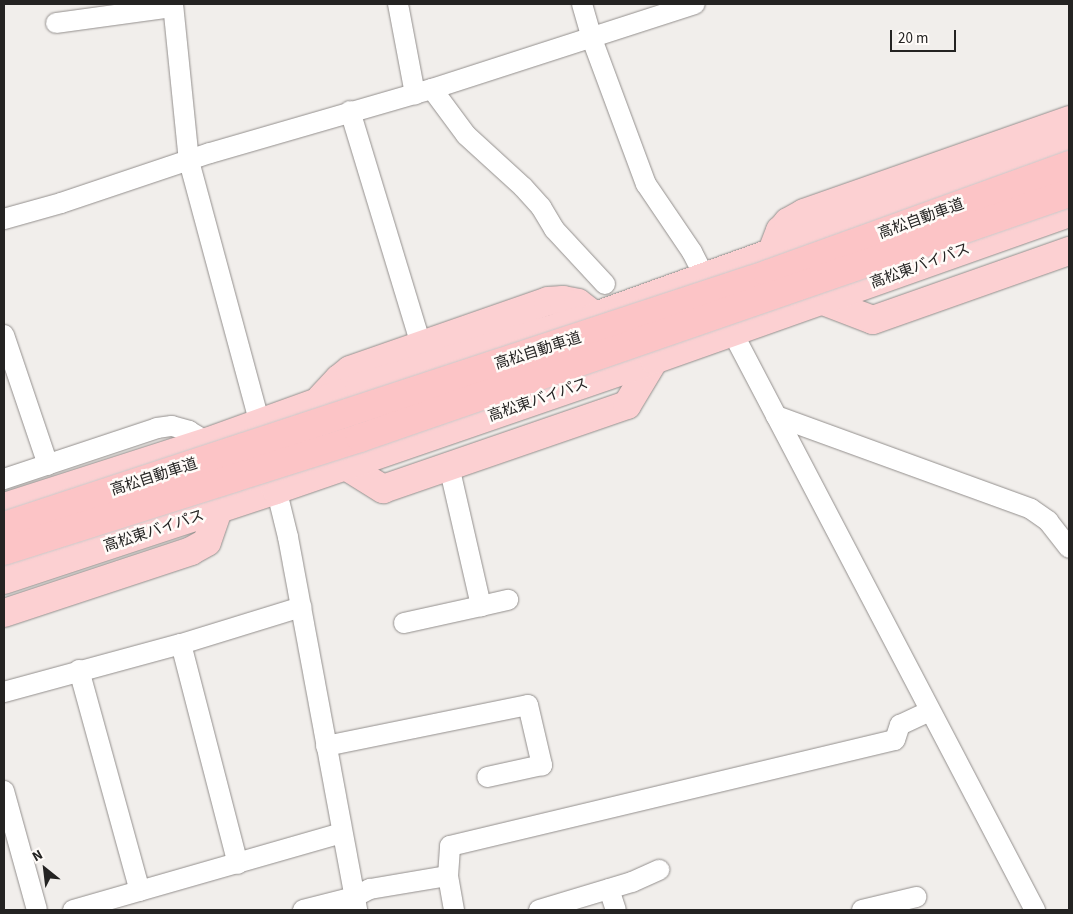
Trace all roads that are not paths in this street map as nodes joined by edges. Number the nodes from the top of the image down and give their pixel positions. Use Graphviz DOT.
graph roads {
  1 [pos="398,4"];
  2 [pos="582,4"];
  3 [pos="695,4"];
  4 [pos="173,5"];
  5 [pos="56,23"];
  6 [pos="592,39"];
  7 [pos="424,91"];
  8 [pos="350,111"];
  9 [pos="1069,120"];
  10 [pos="1069,146"];
  11 [pos="189,161"];
  12 [pos="1069,165"];
  13 [pos="1069,193"];
  14 [pos="1069,213"];
  15 [pos="4,219"];
  16 [pos="1069,251"];
  17 [pos="771,254"];
  18 [pos="705,277"];
  19 [pos="605,284"];
  20 [pos="823,301"];
  21 [pos="595,316"];
  22 [pos="732,333"];
  23 [pos="4,334"];
  24 [pos="421,345"];
  25 [pos="654,360"];
  26 [pos="317,403"];
  27 [pos="776,416"];
  28 [pos="259,423"];
  29 [pos="207,442"];
  30 [pos="48,465"];
  31 [pos="346,466"];
  32 [pos="449,466"];
  33 [pos="4,479"];
  34 [pos="276,490"];
  35 [pos="4,507"];
  36 [pos="218,510"];
  37 [pos="4,526"];
  38 [pos="1069,548"];
  39 [pos="4,551"];
  40 [pos="4,580"];
  41 [pos="508,600"];
  42 [pos="481,606"];
  43 [pos="301,608"];
  44 [pos="4,613"];
  45 [pos="404,623"];
  46 [pos="181,644"];
  47 [pos="79,670"];
  48 [pos="4,692"];
  49 [pos="930,711"];
  50 [pos="326,746"];
  51 [pos="488,777"];
  52 [pos="4,791"];
  53 [pos="342,833"];
  54 [pos="238,864"];
  55 [pos="659,870"];
  56 [pos="448,876"];
  57 [pos="609,888"];
  58 [pos="140,892"];
  59 [pos="916,897"];
  60 [pos="356,903"];
  61 [pos="37,910"];
  62 [pos="73,910"];
  63 [pos="303,910"];
  64 [pos="454,910"];
  65 [pos="539,910"];
  66 [pos="616,910"];
  67 [pos="862,910"];
  68 [pos="1035,910"];
  1 -- 7 [label="street"];
  2 -- 6 [label="street"];
  3 -- 6 [label="street"];
  4 -- 5 [label="street"];
  4 -- 11 [label="street"];
  6 -- 7 [label="street"];
  6 -- 18 [label="street"];
  7 -- 8 [label="street"];
  7 -- 19 [label="street"];
  8 -- 11 [label="street"];
  8 -- 24 [label="street"];
  9 -- 17 [label="highway"];
  10 -- 17 [label="highway"];
  11 -- 15 [label="street"];
  11 -- 28 [label="street"];
  12 -- 37 [label="highway, 高松自動車道, bridge"];
  13 -- 39 [label="highway, 高松自動車道, bridge"];
  14 -- 20 [label="highway, 高松東バイパス"];
  16 -- 20 [label="highway"];
  17 -- 18 [label="highway"];
  18 -- 21 [label="highway"];
  18 -- 22 [label="street"];
  20 -- 22 [label="highway, 高松東バイパス"];
  21 -- 24 [label="highway"];
  21 -- 26 [label="highway"];
  22 -- 25 [label="highway, 高松東バイパス"];
  22 -- 27 [label="street"];
  23 -- 30 [label="street"];
  24 -- 26 [label="highway"];
  25 -- 31 [label="highway, 高松東バイパス"];
  25 -- 32 [label="highway"];
  26 -- 28 [label="highway"];
  27 -- 38 [label="street"];
  27 -- 49 [label="street"];
  28 -- 29 [label="highway"];
  28 -- 34 [label="street"];
  29 -- 30 [label="street"];
  29 -- 35 [label="highway"];
  30 -- 33 [label="street"];
  31 -- 32 [label="highway"];
  31 -- 34 [label="highway, 高松東バイパス"];
  32 -- 42 [label="street"];
  34 -- 36 [label="highway, 高松東バイパス"];
  34 -- 43 [label="street"];
  36 -- 40 [label="highway, 高松東バイパス"];
  36 -- 44 [label="highway"];
  41 -- 42 [label="street"];
  42 -- 45 [label="street"];
  43 -- 46 [label="street"];
  43 -- 50 [label="street"];
  46 -- 47 [label="street"];
  46 -- 54 [label="street"];
  47 -- 48 [label="street"];
  47 -- 58 [label="street"];
  49 -- 56 [label="street"];
  49 -- 68 [label="street"];
  50 -- 51 [label="street"];
  50 -- 53 [label="street"];
  52 -- 61 [label="street"];
  53 -- 54 [label="street"];
  53 -- 60 [label="street"];
  54 -- 58 [label="street"];
  55 -- 57 [label="street"];
  56 -- 60 [label="street"];
  56 -- 64 [label="street"];
  57 -- 65 [label="street"];
  57 -- 66 [label="street"];
  58 -- 62 [label="street"];
  59 -- 67 [label="street"];
  60 -- 63 [label="street"];
}
